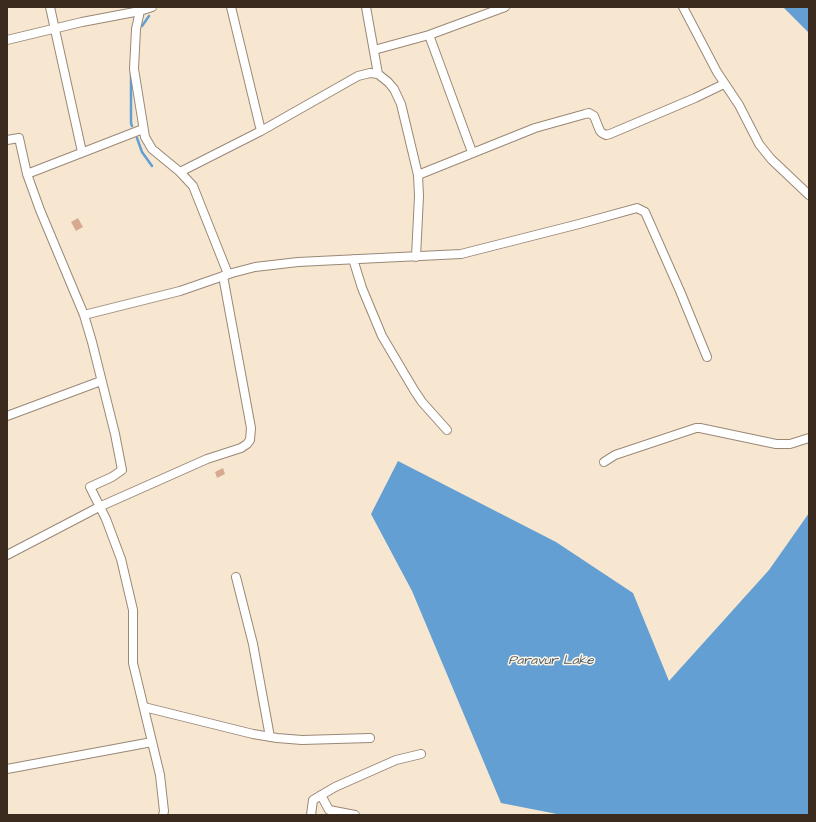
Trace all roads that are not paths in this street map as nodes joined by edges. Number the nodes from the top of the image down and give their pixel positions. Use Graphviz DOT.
graph roads {
  1 [pos="50,7"];
  2 [pos="152,7"];
  3 [pos="231,7"];
  4 [pos="366,7"];
  5 [pos="506,7"];
  6 [pos="683,7"];
  7 [pos="134,10"];
  8 [pos="54,28"];
  9 [pos="429,35"];
  10 [pos="7,40"];
  11 [pos="374,50"];
  12 [pos="378,74"];
  13 [pos="724,84"];
  14 [pos="143,129"];
  15 [pos="261,131"];
  16 [pos="7,140"];
  17 [pos="82,152"];
  18 [pos="472,152"];
  19 [pos="180,172"];
  20 [pos="27,174"];
  21 [pos="418,175"];
  22 [pos="809,195"];
  23 [pos="416,257"];
  24 [pos="353,259"];
  25 [pos="226,275"];
  26 [pos="84,315"];
  27 [pos="707,357"];
  28 [pos="101,381"];
  29 [pos="7,416"];
  30 [pos="447,430"];
  31 [pos="809,438"];
  32 [pos="604,462"];
  33 [pos="99,507"];
  34 [pos="7,555"];
  35 [pos="236,577"];
  36 [pos="144,707"];
  37 [pos="270,737"];
  38 [pos="370,738"];
  39 [pos="152,742"];
  40 [pos="421,754"];
  41 [pos="7,769"];
  42 [pos="321,794"];
  43 [pos="163,815"];
  44 [pos="311,815"];
  45 [pos="355,815"];
  1 -- 8 [label="street"];
  2 -- 7 [label="street"];
  3 -- 15 [label="street"];
  4 -- 11 [label="street"];
  5 -- 9 [label="street"];
  6 -- 13 [label="street"];
  7 -- 8 [label="street"];
  7 -- 14 [label="street"];
  8 -- 10 [label="street"];
  8 -- 17 [label="street"];
  9 -- 11 [label="street"];
  9 -- 18 [label="street"];
  11 -- 12 [label="street"];
  12 -- 15 [label="street"];
  12 -- 21 [label="street"];
  13 -- 18 [label="street"];
  13 -- 22 [label="street"];
  14 -- 17 [label="street"];
  14 -- 19 [label="street"];
  15 -- 19 [label="street"];
  16 -- 20 [label="street"];
  17 -- 20 [label="street"];
  18 -- 21 [label="street"];
  19 -- 25 [label="street"];
  20 -- 26 [label="street"];
  21 -- 23 [label="street"];
  23 -- 24 [label="street"];
  23 -- 27 [label="street"];
  24 -- 25 [label="street"];
  24 -- 30 [label="street"];
  25 -- 26 [label="street"];
  25 -- 33 [label="street"];
  26 -- 28 [label="street"];
  28 -- 29 [label="street"];
  28 -- 33 [label="street"];
  31 -- 32 [label="street"];
  33 -- 34 [label="street"];
  33 -- 36 [label="street"];
  35 -- 37 [label="street"];
  36 -- 37 [label="street"];
  36 -- 39 [label="street"];
  37 -- 38 [label="street"];
  39 -- 41 [label="street"];
  39 -- 43 [label="street"];
  40 -- 42 [label="street"];
  42 -- 44 [label="street"];
  42 -- 45 [label="street"];
}
